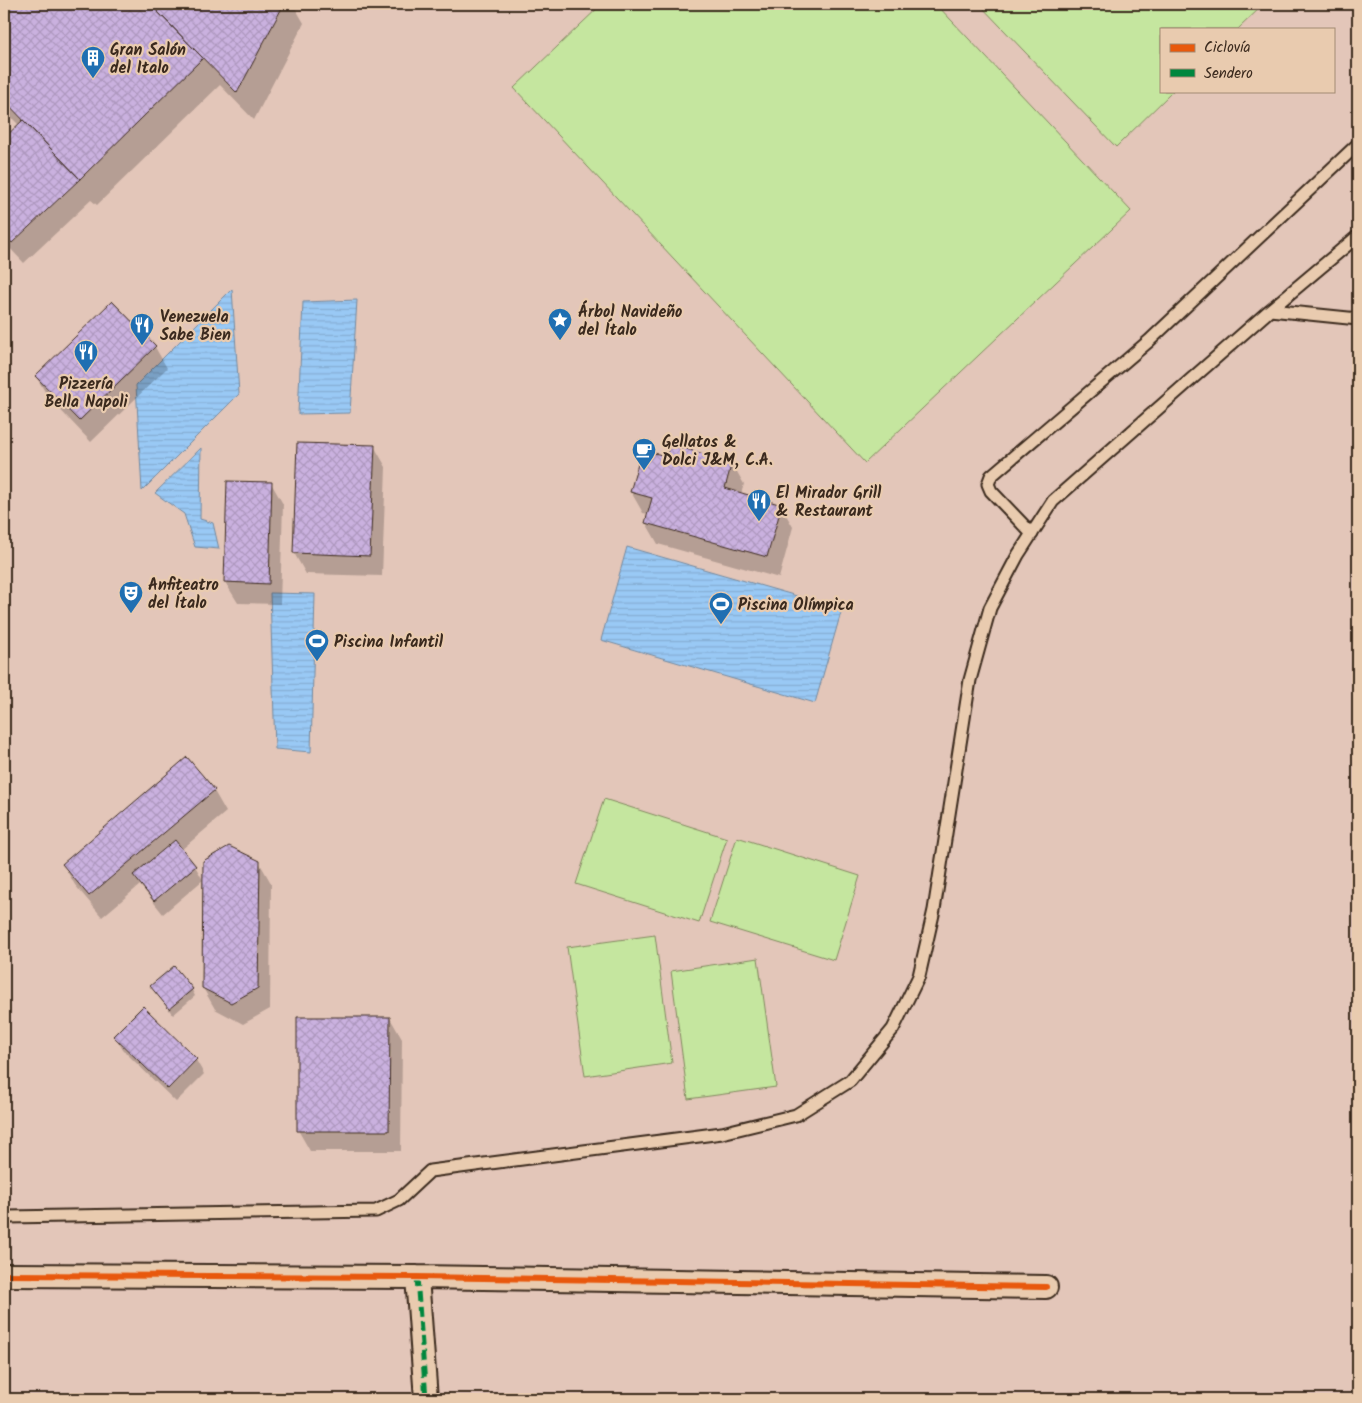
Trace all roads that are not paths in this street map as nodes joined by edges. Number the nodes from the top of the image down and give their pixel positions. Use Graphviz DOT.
graph roads {
  1 [pos="1358,144"];
  2 [pos="1358,236"];
  3 [pos="1270,310"];
  4 [pos="1358,319"];
  5 [pos="1032,534"];
  6 [pos="4,1215"];
  7 [pos="4,1275"];
  8 [pos="417,1277"];
  9 [pos="1046,1287"];
  10 [pos="426,1399"];
  1 -- 5 [label="lane"];
  2 -- 3 [label="lane"];
  3 -- 4 [label="lane"];
  3 -- 5 [label="lane"];
  5 -- 6 [label="lane"];
  7 -- 8 [label="street"];
  8 -- 9 [label="street"];
  8 -- 10 [label="street"];
}
